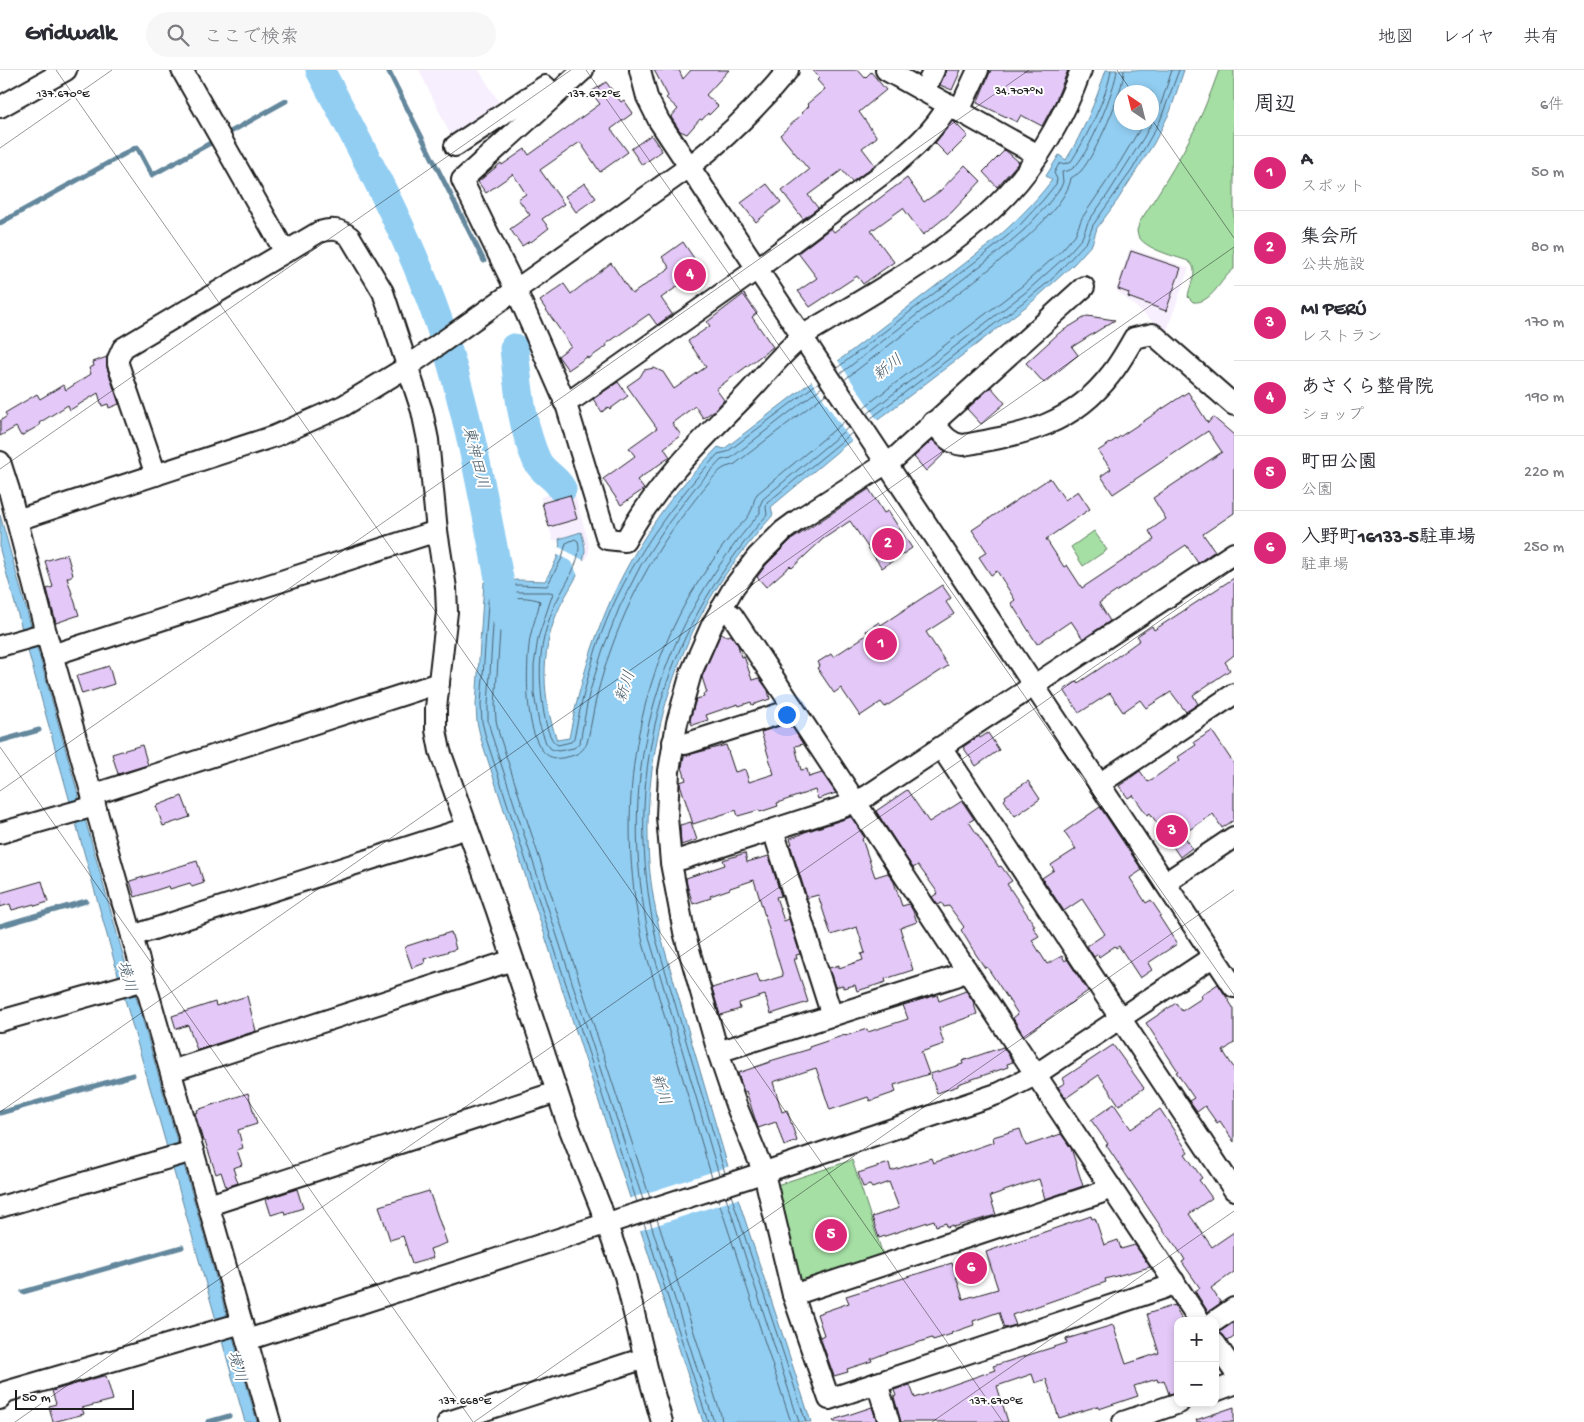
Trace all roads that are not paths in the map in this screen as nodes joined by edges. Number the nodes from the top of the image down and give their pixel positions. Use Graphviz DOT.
graph roads {
  1 [pos="66,70"];
  2 [pos="182,70"];
  3 [pos="582,70"];
  4 [pos="640,70"];
  5 [pos="788,70"];
  6 [pos="886,70"];
  7 [pos="934,70"];
  8 [pos="978,70"];
  9 [pos="1080,70"];
  10 [pos="924,91"];
  11 [pos="554,96"];
  12 [pos="0,107"];
  13 [pos="954,108"];
  14 [pos="455,146"];
  15 [pos="1038,155"];
  16 [pos="689,167"];
  17 [pos="285,252"];
  18 [pos="757,269"];
  19 [pos="1084,287"];
  20 [pos="516,290"];
  21 [pos="802,337"];
  22 [pos="412,363"];
  23 [pos="564,402"];
  24 [pos="1234,405"];
  25 [pos="933,422"];
  26 [pos="0,462"];
  27 [pos="886,464"];
  28 [pos="156,475"];
  29 [pos="17,520"];
  30 [pos="437,531"];
  31 [pos="1234,553"];
  32 [pos="721,609"];
  33 [pos="35,636"];
  34 [pos="0,646"];
  35 [pos="52,655"];
  36 [pos="439,683"];
  37 [pos="1034,686"];
  38 [pos="1234,694"];
  39 [pos="792,706"];
  40 [pos="673,742"];
  41 [pos="941,747"];
  42 [pos="1099,784"];
  43 [pos="855,802"];
  44 [pos="86,805"];
  45 [pos="467,828"];
  46 [pos="772,830"];
  47 [pos="0,833"];
  48 [pos="1234,837"];
  49 [pos="671,861"];
  50 [pos="1165,883"];
  51 [pos="132,936"];
  52 [pos="1214,956"];
  53 [pos="513,960"];
  54 [pos="966,969"];
  55 [pos="133,983"];
  56 [pos="1234,987"];
  57 [pos="832,1016"];
  58 [pos="1120,1018"];
  59 [pos="0,1021"];
  60 [pos="718,1052"];
  61 [pos="170,1071"];
  62 [pos="1035,1074"];
  63 [pos="557,1092"];
  64 [pos="181,1155"];
  65 [pos="755,1175"];
  66 [pos="1110,1186"];
  67 [pos="1234,1190"];
  68 [pos="209,1205"];
  69 [pos="0,1207"];
  70 [pos="614,1221"];
  71 [pos="1174,1281"];
  72 [pos="793,1295"];
  73 [pos="1234,1308"];
  74 [pos="1197,1317"];
  75 [pos="1219,1318"];
  76 [pos="234,1330"];
  77 [pos="1219,1349"];
  78 [pos="645,1358"];
  79 [pos="1234,1371"];
  80 [pos="876,1383"];
  81 [pos="1234,1384"];
  82 [pos="1219,1390"];
  83 [pos="0,1399"];
  84 [pos="1174,1405"];
  85 [pos="270,1422"];
  86 [pos="448,1422"];
  87 [pos="662,1422"];
  88 [pos="889,1422"];
  89 [pos="1123,1422"];
  1 -- 12 [label="street"];
  2 -- 17 [label="street"];
  3 -- 11 [label="street"];
  4 -- 16 [label="street"];
  5 -- 16 [label="street"];
  6 -- 10 [label="street"];
  7 -- 10 [label="street"];
  8 -- 13 [label="street"];
  9 -- 15 [label="street"];
  10 -- 13 [label="street"];
  11 -- 14 [label="street"];
  11 -- 20 [label="street"];
  13 -- 15 [label="street"];
  13 -- 18 [label="street"];
  15 -- 21 [label="street"];
  16 -- 18 [label="street"];
  16 -- 20 [label="street"];
  17 -- 22 [label="street"];
  17 -- 28 [label="street"];
  18 -- 21 [label="street"];
  18 -- 23 [label="street"];
  19 -- 25 [label="street"];
  20 -- 22 [label="street"];
  20 -- 23 [label="street"];
  21 -- 23 [label="street"];
  21 -- 27 [label="street"];
  22 -- 28 [label="street"];
  22 -- 30 [label="street"];
  24 -- 25 [label="street"];
  25 -- 27 [label="street"];
  26 -- 29 [label="street"];
  27 -- 32 [label="street"];
  27 -- 37 [label="street"];
  28 -- 29 [label="street"];
  29 -- 33 [label="street"];
  30 -- 35 [label="street"];
  30 -- 36 [label="street"];
  31 -- 37 [label="street"];
  32 -- 39 [label="street"];
  32 -- 40 [label="street"];
  33 -- 34 [label="street"];
  33 -- 35 [label="street"];
  35 -- 44 [label="street"];
  36 -- 44 [label="street"];
  36 -- 45 [label="street"];
  37 -- 41 [label="street"];
  37 -- 42 [label="street"];
  38 -- 42 [label="street"];
  39 -- 40 [label="street"];
  39 -- 43 [label="street"];
  40 -- 49 [label="street"];
  41 -- 43 [label="street"];
  41 -- 58 [label="street"];
  42 -- 50 [label="street"];
  43 -- 46 [label="street"];
  43 -- 54 [label="street"];
  44 -- 47 [label="street"];
  44 -- 51 [label="street"];
  45 -- 51 [label="street"];
  45 -- 53 [label="street"];
  46 -- 49 [label="street"];
  46 -- 57 [label="street"];
  48 -- 50 [label="street"];
  49 -- 60 [label="street"];
  50 -- 52 [label="street"];
  51 -- 55 [label="street"];
  52 -- 56 [label="street"];
  52 -- 58 [label="street"];
  53 -- 61 [label="street"];
  53 -- 63 [label="street"];
  54 -- 57 [label="street"];
  54 -- 62 [label="street"];
  55 -- 59 [label="street"];
  55 -- 61 [label="street"];
  57 -- 60 [label="street"];
  58 -- 62 [label="street"];
  58 -- 67 [label="street"];
  60 -- 65 [label="street"];
  61 -- 64 [label="street"];
  62 -- 65 [label="street"];
  62 -- 66 [label="street"];
  63 -- 68 [label="street"];
  63 -- 70 [label="street"];
  64 -- 68 [label="street"];
  64 -- 69 [label="street"];
  65 -- 70 [label="street"];
  65 -- 72 [label="street"];
  66 -- 71 [label="street"];
  66 -- 72 [label="street"];
  68 -- 76 [label="street"];
  70 -- 76 [label="street"];
  70 -- 78 [label="street"];
  71 -- 74 [label="street"];
  71 -- 80 [label="street"];
  72 -- 80 [label="street"];
  73 -- 75 [label="street"];
  76 -- 83 [label="street"];
  76 -- 85 [label="street"];
  77 -- 79 [label="street"];
  78 -- 86 [label="street"];
  78 -- 87 [label="street"];
  80 -- 88 [label="street"];
  81 -- 82 [label="street"];
  84 -- 89 [label="street"];
}
